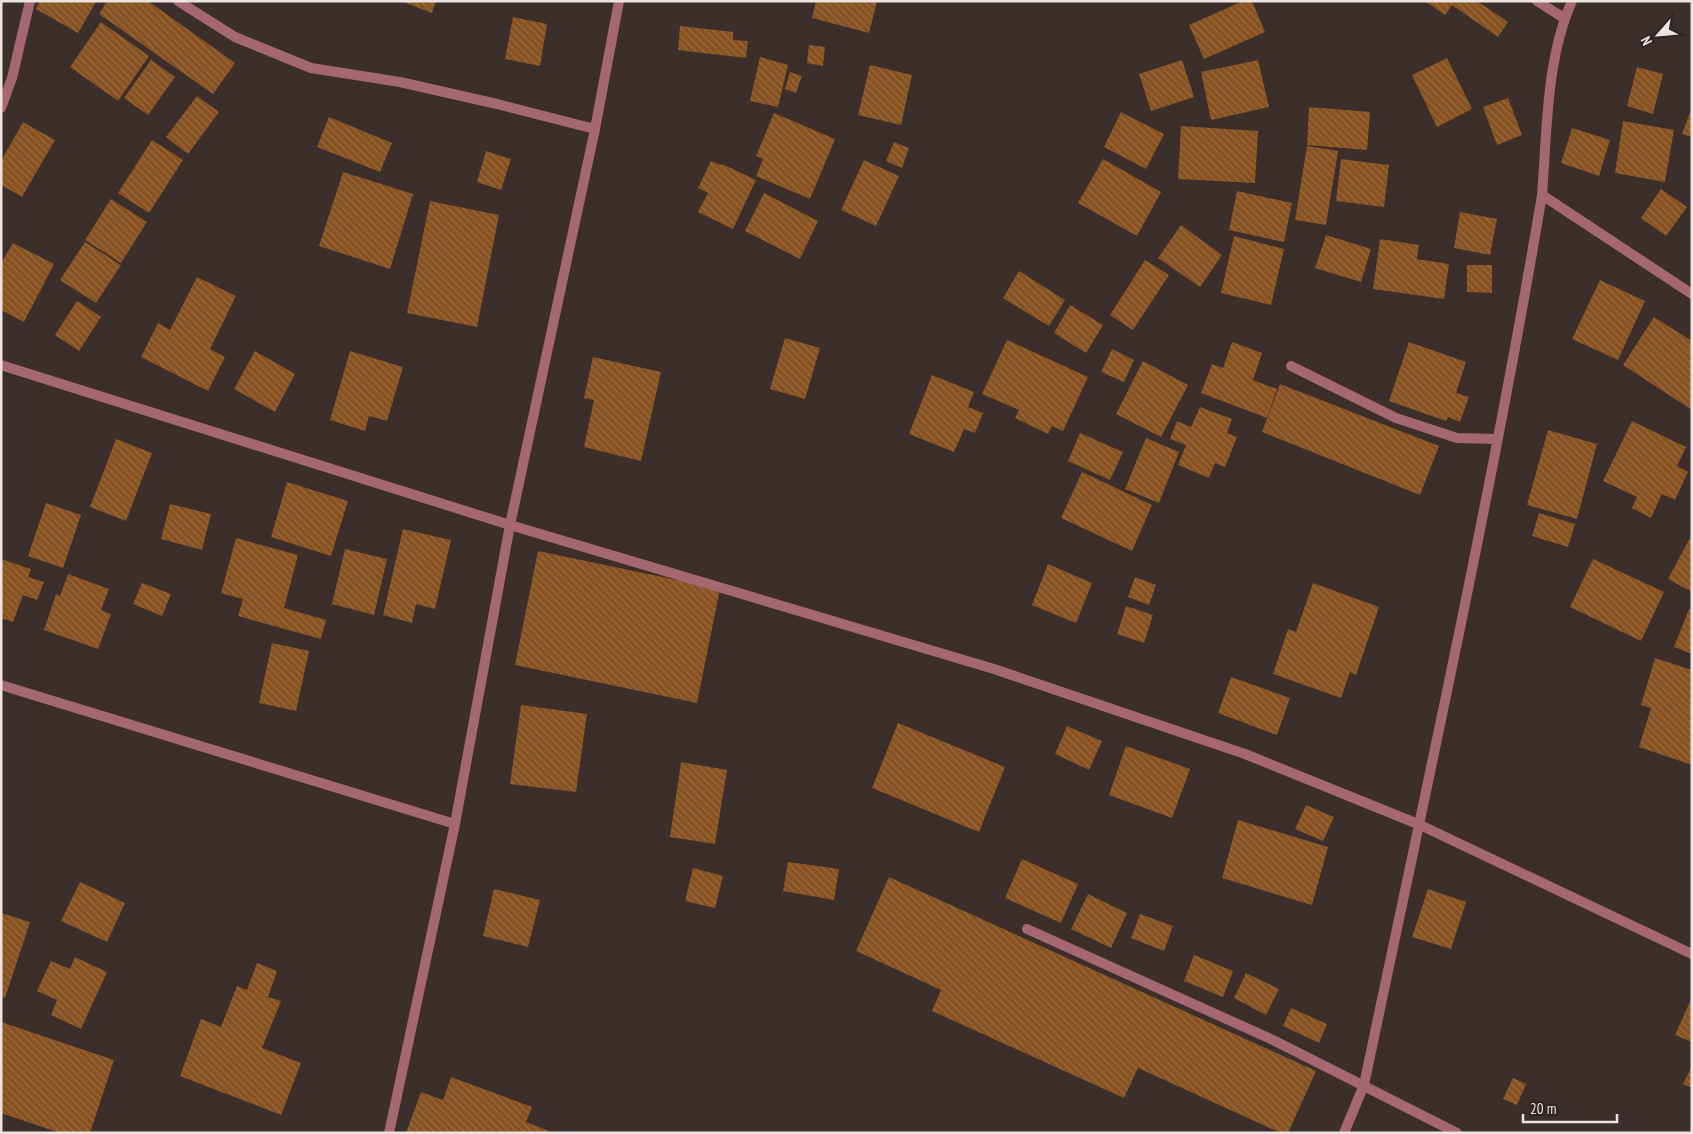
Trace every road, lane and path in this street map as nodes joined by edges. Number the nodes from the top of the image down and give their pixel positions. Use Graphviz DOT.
graph roads {
  1 [pos="30,1"];
  2 [pos="178,1"];
  3 [pos="619,1"];
  4 [pos="1537,1"];
  5 [pos="1572,1"];
  6 [pos="1564,18"];
  7 [pos="1,108"];
  8 [pos="595,129"];
  9 [pos="1542,195"];
  10 [pos="1692,294"];
  11 [pos="1,365"];
  12 [pos="1291,366"];
  13 [pos="1498,439"];
  14 [pos="510,525"];
  15 [pos="1,685"];
  16 [pos="455,824"];
  17 [pos="1418,824"];
  18 [pos="1027,929"];
  19 [pos="1692,954"];
  20 [pos="1364,1085"];
  21 [pos="389,1133"];
  22 [pos="1344,1133"];
  23 [pos="1457,1133"];
  1 -- 7 [label="street"];
  2 -- 8 [label="street"];
  3 -- 8 [label="street"];
  4 -- 6 [label="street"];
  5 -- 6 [label="street"];
  6 -- 9 [label="street"];
  8 -- 14 [label="street"];
  9 -- 10 [label="street"];
  9 -- 13 [label="street"];
  11 -- 14 [label="street"];
  12 -- 13 [label="street"];
  13 -- 17 [label="street"];
  14 -- 16 [label="street"];
  14 -- 17 [label="street"];
  15 -- 16 [label="street"];
  16 -- 21 [label="street"];
  17 -- 19 [label="street"];
  17 -- 20 [label="street"];
  18 -- 20 [label="street"];
  20 -- 22 [label="street"];
  20 -- 23 [label="street"];
}
